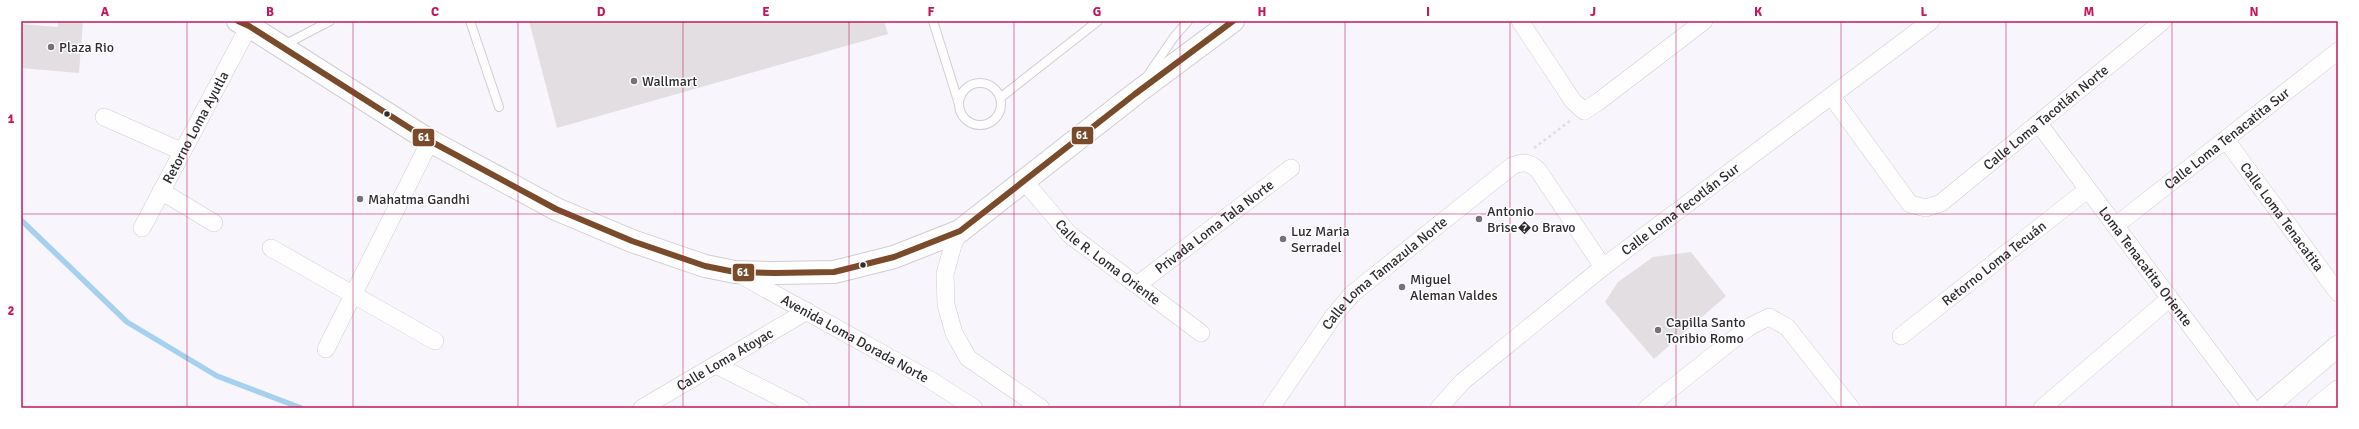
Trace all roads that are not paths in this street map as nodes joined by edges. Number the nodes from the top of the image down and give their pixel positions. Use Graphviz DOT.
graph roads {
  1 [pos="330,21"];
  2 [pos="470,21"];
  3 [pos="933,21"];
  4 [pos="1098,21"];
  5 [pos="1188,21"];
  6 [pos="1233,21"];
  7 [pos="1520,21"];
  8 [pos="1704,21"];
  9 [pos="1931,21"];
  10 [pos="2163,21"];
  11 [pos="244,22"];
  12 [pos="281,46"];
  13 [pos="2338,50"];
  14 [pos="1135,94"];
  15 [pos="1832,97"];
  16 [pos="1000,98"];
  17 [pos="959,104"];
  18 [pos="499,107"];
  19 [pos="104,117"];
  20 [pos="2040,124"];
  21 [pos="2226,140"];
  22 [pos="430,141"];
  23 [pos="181,151"];
  24 [pos="1291,168"];
  25 [pos="1025,182"];
  26 [pos="2088,190"];
  27 [pos="161,191"];
  28 [pos="214,223"];
  29 [pos="2115,226"];
  30 [pos="142,228"];
  31 [pos="960,231"];
  32 [pos="271,248"];
  33 [pos="1603,267"];
  34 [pos="736,272"];
  35 [pos="1137,285"];
  36 [pos="2338,294"];
  37 [pos="353,295"];
  38 [pos="2169,299"];
  39 [pos="808,312"];
  40 [pos="1201,333"];
  41 [pos="1901,336"];
  42 [pos="436,342"];
  43 [pos="2338,346"];
  44 [pos="326,349"];
  45 [pos="716,365"];
  46 [pos="642,408"];
  47 [pos="801,408"];
  48 [pos="974,408"];
  49 [pos="1042,408"];
  50 [pos="1271,408"];
  51 [pos="1438,408"];
  52 [pos="1647,408"];
  53 [pos="1851,408"];
  54 [pos="2042,408"];
  55 [pos="2252,408"];
  56 [pos="2265,408"];
  1 -- 12 [label="lane"];
  2 -- 18 [label="lane"];
  3 -- 17 [label="lane"];
  4 -- 16 [label="lane"];
  5 -- 14 [label="lane"];
  6 -- 14 [label="main road"];
  7 -- 8 [label="street"];
  9 -- 15 [label="street, Calle Loma Tecotlán Sur"];
  10 -- 20 [label="street, Calle Loma Tacotlán Norte"];
  11 -- 12 [label="main road"];
  11 -- 23 [label="street, Retorno Loma Ayutla"];
  12 -- 22 [label="main road"];
  13 -- 21 [label="street, Calle Loma Tenacatita Sur"];
  14 -- 25 [label="main road"];
  15 -- 20 [label="street, Calle Loma Tacotlán Norte"];
  15 -- 33 [label="street, Calle Loma Tecotlán Sur"];
  16 -- 17 [label="lane"];
  16 -- 17 [label="lane"];
  19 -- 23 [label="street"];
  20 -- 26 [label="street, Loma Tenacatita Oriente"];
  21 -- 29 [label="street, Calle Loma Tenacatita Sur"];
  21 -- 36 [label="street, Calle Loma Tenacatita"];
  22 -- 34 [label="main road"];
  22 -- 37 [label="street"];
  23 -- 27 [label="street, Retorno Loma Ayutla"];
  24 -- 35 [label="street, Privada Loma Tala Norte"];
  25 -- 31 [label="main road"];
  25 -- 35 [label="street, Calle R. Loma Oriente"];
  26 -- 29 [label="street, Loma Tenacatita Oriente"];
  26 -- 41 [label="street, Retorno Loma Tecuán"];
  27 -- 28 [label="street"];
  27 -- 30 [label="street, Retorno Loma Ayutla"];
  29 -- 38 [label="street, Loma Tenacatita Oriente"];
  31 -- 34 [label="main road"];
  31 -- 49 [label="street"];
  32 -- 37 [label="street"];
  33 -- 50 [label="street, Calle Loma Tamazula Norte"];
  33 -- 51 [label="street, Calle Loma Tecotlán Sur"];
  34 -- 39 [label="street, Avenida Loma Dorada Norte"];
  35 -- 40 [label="street, Calle R. Loma Oriente"];
  37 -- 42 [label="street"];
  37 -- 44 [label="street"];
  38 -- 54 [label="street"];
  38 -- 55 [label="street, Loma Tenacatita Oriente"];
  39 -- 45 [label="street, Calle Loma Atoyac"];
  39 -- 48 [label="street, Avenida Loma Dorada Norte"];
  43 -- 56 [label="street"];
  45 -- 46 [label="street, Calle Loma Atoyac"];
  45 -- 47 [label="street"];
  52 -- 53 [label="street"];
}
